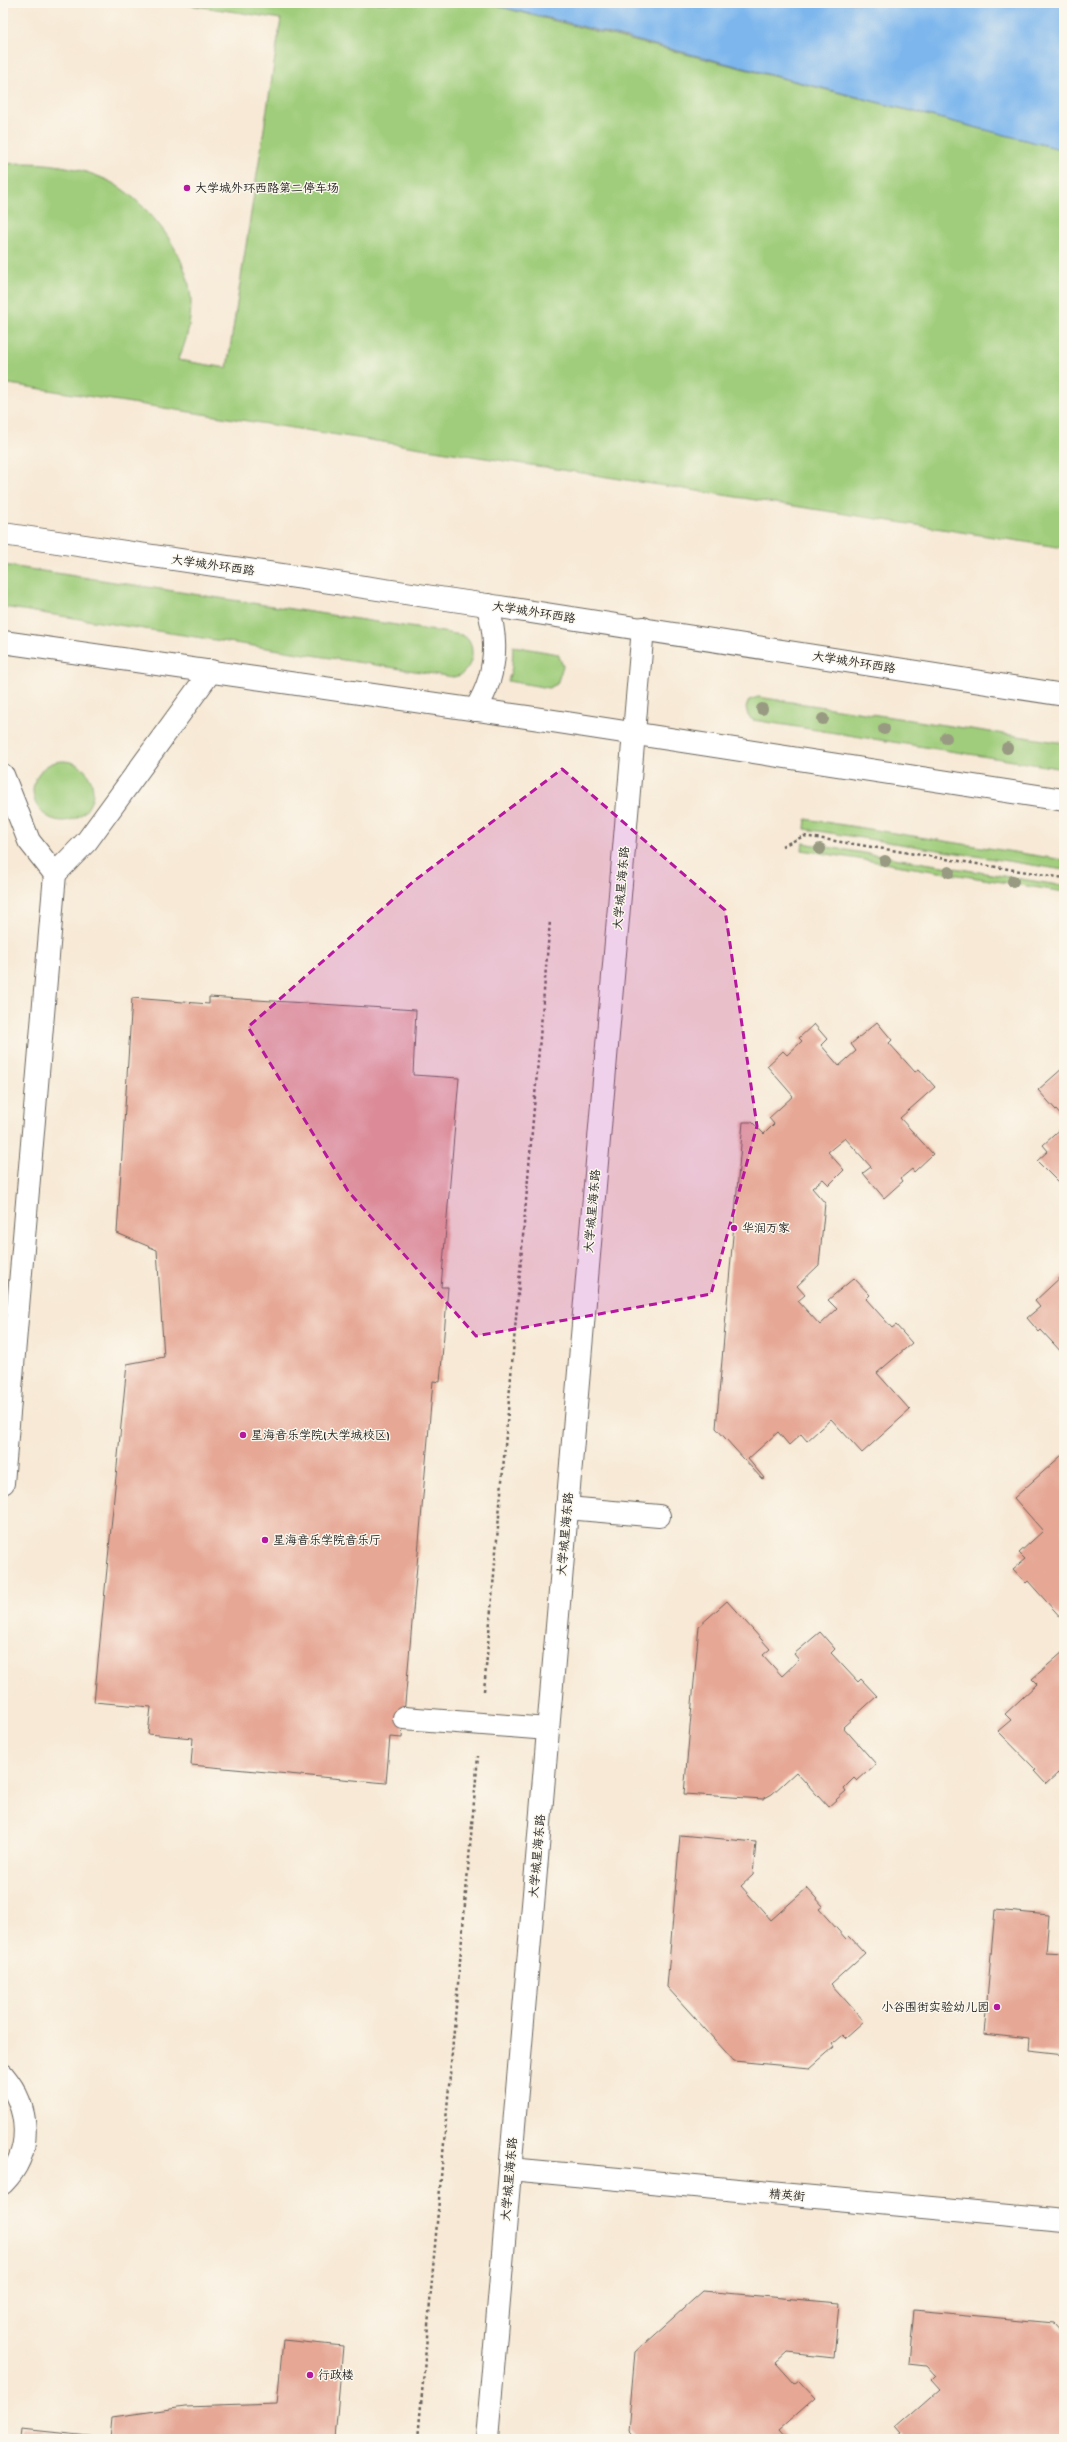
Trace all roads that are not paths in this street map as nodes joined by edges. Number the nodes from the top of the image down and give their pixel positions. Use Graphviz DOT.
graph roads {
  1 [pos="3,534"];
  2 [pos="487,604"];
  3 [pos="643,628"];
  4 [pos="3,642"];
  5 [pos="211,672"];
  6 [pos="1064,695"];
  7 [pos="475,710"];
  8 [pos="634,733"];
  9 [pos="3,775"];
  10 [pos="1064,800"];
  11 [pos="55,874"];
  12 [pos="3,1483"];
  13 [pos="567,1508"];
  14 [pos="658,1516"];
  15 [pos="404,1718"];
  16 [pos="548,1729"];
  17 [pos="3,2075"];
  18 [pos="510,2169"];
  19 [pos="3,2183"];
  20 [pos="1064,2220"];
  21 [pos="487,2439"];
  1 -- 2 [label="main road, 大学城外环西路"];
  2 -- 3 [label="main road, 大学城外环西路"];
  2 -- 7 [label="main road"];
  3 -- 6 [label="main road, 大学城外环西路"];
  3 -- 8 [label="main road, 大学城星海东路"];
  4 -- 5 [label="main road"];
  5 -- 7 [label="main road"];
  5 -- 11 [label="main road"];
  7 -- 8 [label="main road"];
  8 -- 10 [label="main road"];
  8 -- 13 [label="main road, 大学城星海东路"];
  9 -- 11 [label="main road"];
  11 -- 12 [label="main road"];
  13 -- 14 [label="main road"];
  13 -- 16 [label="main road, 大学城星海东路"];
  15 -- 16 [label="main road"];
  16 -- 18 [label="main road, 大学城星海东路"];
  17 -- 19 [label="main road"];
  18 -- 20 [label="main road, 精英街"];
  18 -- 21 [label="main road, 大学城星海东路"];
}
